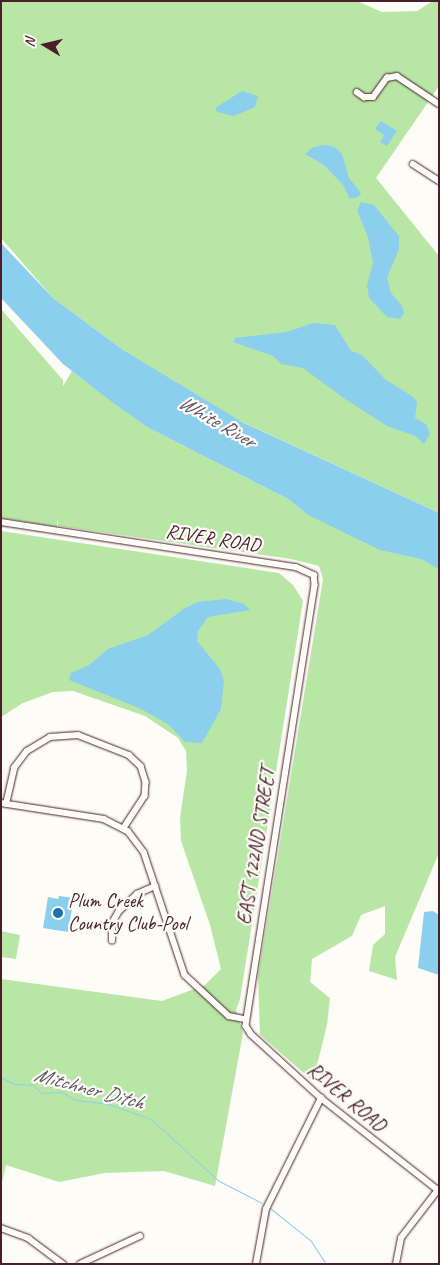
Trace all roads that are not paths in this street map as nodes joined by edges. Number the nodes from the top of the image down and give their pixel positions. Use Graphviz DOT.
graph roads {
  1 [pos="357,92"];
  2 [pos="439,104"];
  3 [pos="413,164"];
  4 [pos="439,181"];
  5 [pos="1,522"];
  6 [pos="300,678"];
  7 [pos="4,804"];
  8 [pos="124,828"];
  9 [pos="155,886"];
  10 [pos="112,941"];
  11 [pos="245,1019"];
  12 [pos="321,1098"];
  13 [pos="438,1191"];
  14 [pos="1,1228"];
  15 [pos="140,1236"];
  16 [pos="63,1264"];
  17 [pos="80,1264"];
  18 [pos="256,1264"];
  19 [pos="396,1264"];
  1 -- 2 [label="street"];
  3 -- 4 [label="street"];
  5 -- 6 [label="street, RIVER ROAD"];
  6 -- 11 [label="street, EAST 122ND STREET"];
  7 -- 8 [label="street"];
  7 -- 8 [label="street"];
  8 -- 9 [label="street"];
  9 -- 10 [label="street"];
  9 -- 11 [label="street"];
  11 -- 12 [label="street, RIVER ROAD"];
  12 -- 13 [label="street, RIVER ROAD"];
  12 -- 18 [label="street"];
  13 -- 19 [label="street"];
  14 -- 16 [label="street"];
  15 -- 17 [label="street"];
}
